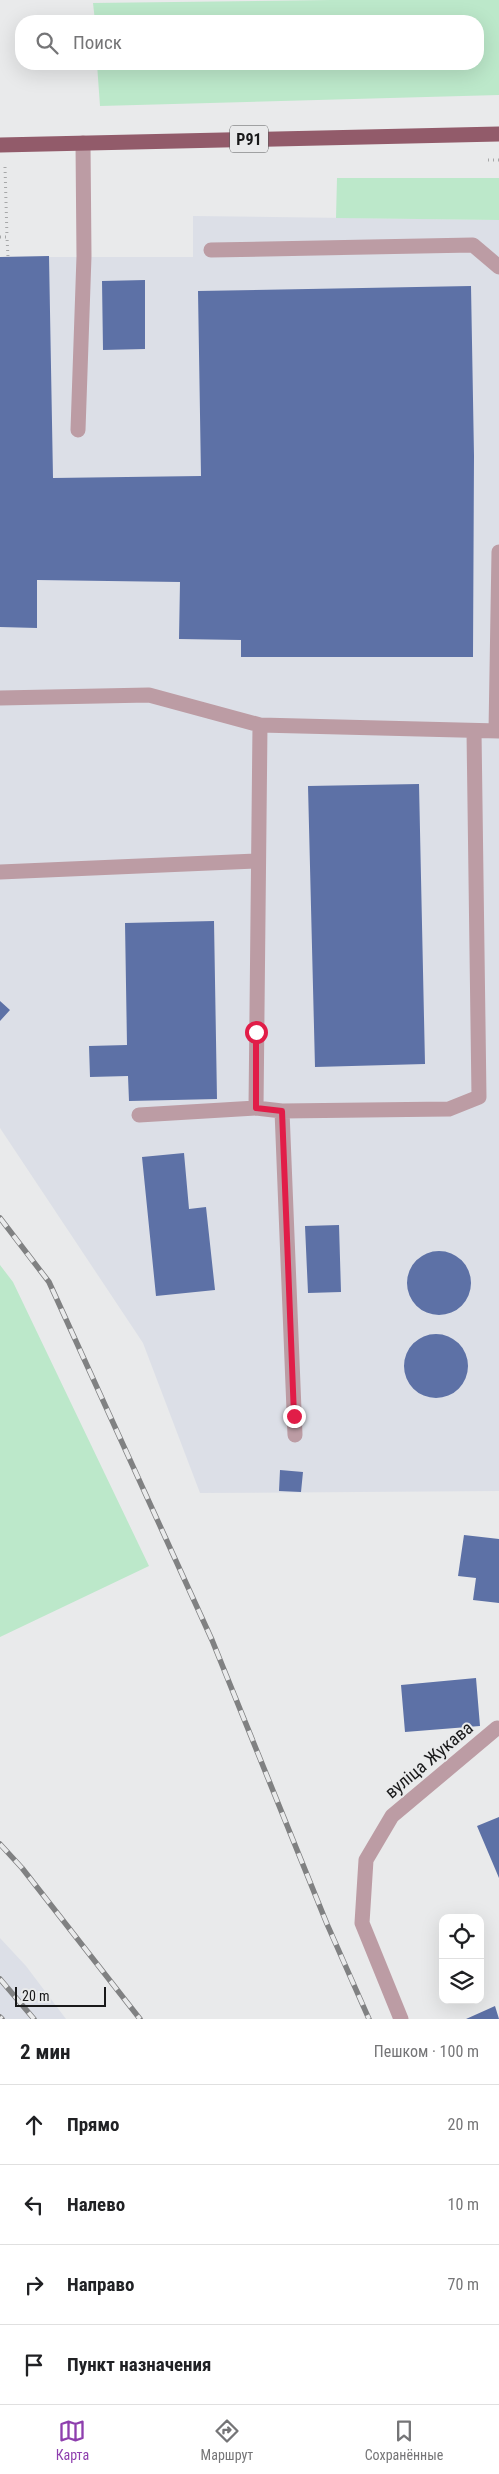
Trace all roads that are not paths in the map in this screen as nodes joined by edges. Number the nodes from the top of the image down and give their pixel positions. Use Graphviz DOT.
graph roads {
  1 [pos="499,134"];
  2 [pos="83,143"];
  3 [pos="0,145"];
  4 [pos="211,250"];
  5 [pos="499,266"];
  6 [pos="78,430"];
  7 [pos="499,552"];
  8 [pos="0,698"];
  9 [pos="260,725"];
  10 [pos="474,731"];
  11 [pos="498,731"];
  12 [pos="258,860"];
  13 [pos="0,872"];
  14 [pos="256,1108"];
  15 [pos="282,1111"];
  16 [pos="139,1115"];
  17 [pos="295,1435"];
  18 [pos="498,1726"];
  19 [pos="401,2019"];
  1 -- 2 [label="main road, Р91"];
  2 -- 3 [label="main road, Р91"];
  2 -- 6 [label="street"];
  4 -- 5 [label="street"];
  7 -- 11 [label="street"];
  8 -- 9 [label="street"];
  9 -- 10 [label="street"];
  9 -- 12 [label="street"];
  10 -- 11 [label="street"];
  10 -- 15 [label="street"];
  12 -- 13 [label="street"];
  12 -- 14 [label="street"];
  14 -- 15 [label="street"];
  14 -- 16 [label="street"];
  15 -- 17 [label="street"];
  18 -- 19 [label="street, вуліца Жукава"];
}
